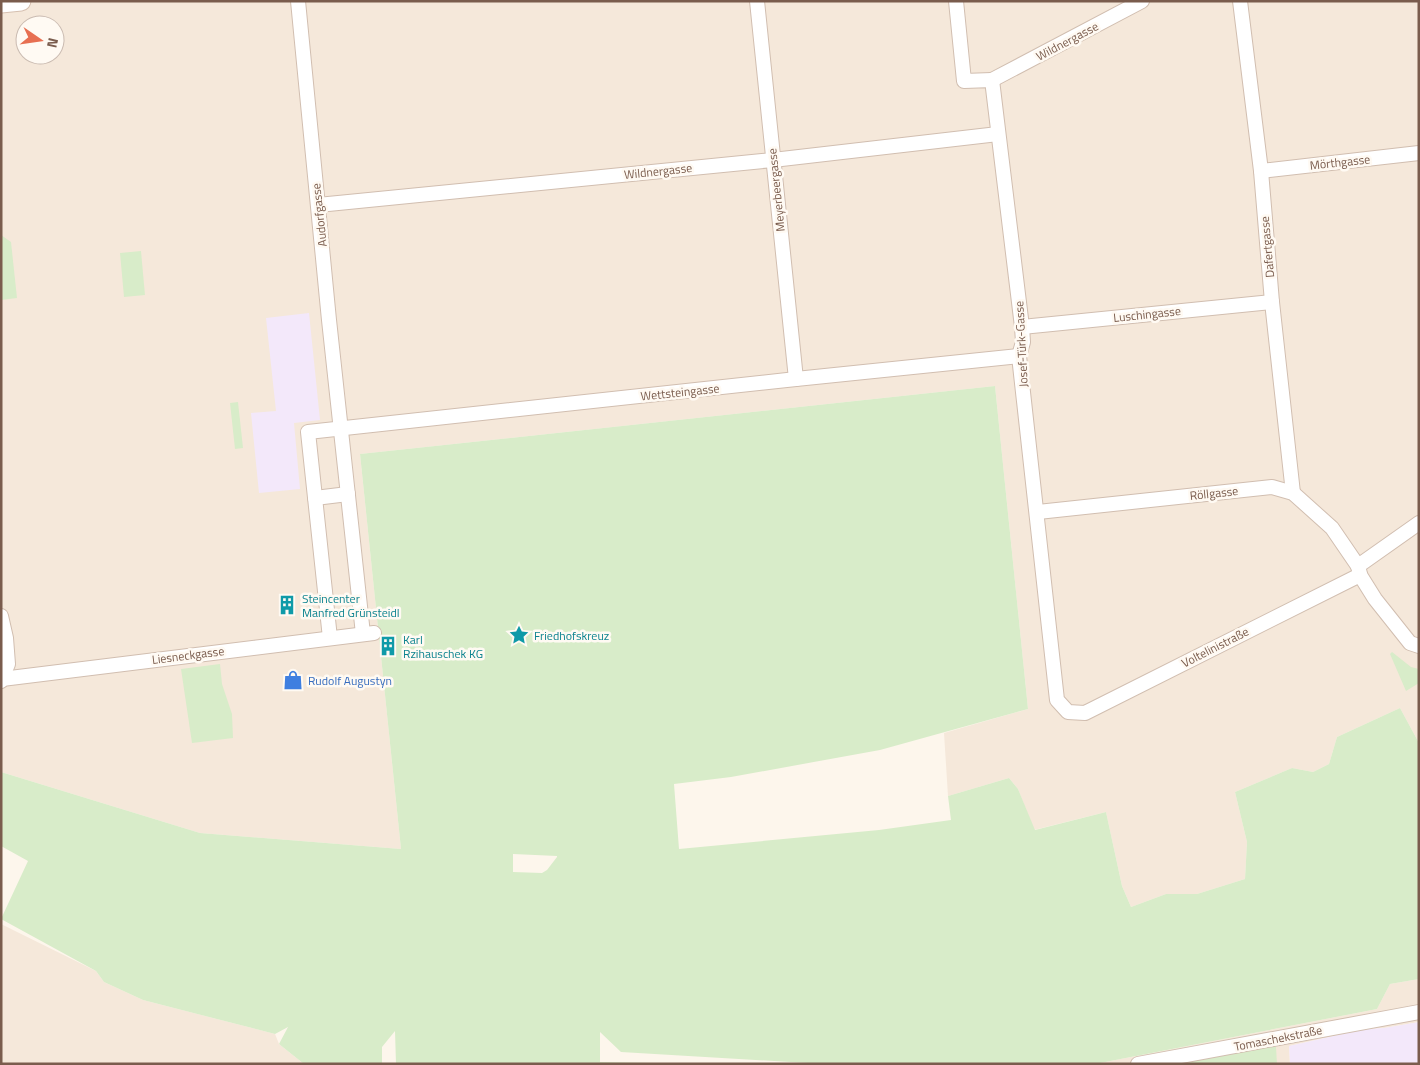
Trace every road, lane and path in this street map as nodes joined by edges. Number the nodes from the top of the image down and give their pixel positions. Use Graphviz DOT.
graph roads {
  1 [pos="21,1"];
  2 [pos="298,1"];
  3 [pos="757,1"];
  4 [pos="956,1"];
  5 [pos="1142,1"];
  6 [pos="1240,1"];
  7 [pos="1,3"];
  8 [pos="992,80"];
  9 [pos="998,134"];
  10 [pos="1419,153"];
  11 [pos="773,160"];
  12 [pos="1261,171"];
  13 [pos="318,205"];
  14 [pos="1272,302"];
  15 [pos="1022,327"];
  16 [pos="1019,356"];
  17 [pos="796,379"];
  18 [pos="341,429"];
  19 [pos="348,494"];
  20 [pos="1293,494"];
  21 [pos="315,498"];
  22 [pos="1038,512"];
  23 [pos="1419,523"];
  24 [pos="1359,570"];
  25 [pos="1,616"];
  26 [pos="368,633"];
  27 [pos="330,638"];
  28 [pos="1419,646"];
  29 [pos="1,679"];
  30 [pos="1068,712"];
  31 [pos="1419,1012"];
  32 [pos="1138,1064"];
  1 -- 7 [label="street"];
  2 -- 13 [label="street, Audorfgasse"];
  3 -- 11 [label="street, Meyerbeergasse"];
  4 -- 8 [label="street"];
  5 -- 8 [label="street, Wildnergasse"];
  6 -- 12 [label="street, Dafertgasse"];
  8 -- 9 [label="street, Josef-Türk-Gasse"];
  9 -- 11 [label="street, Wildnergasse"];
  9 -- 15 [label="street, Josef-Türk-Gasse"];
  10 -- 12 [label="street, Mörthgasse"];
  11 -- 13 [label="street, Wildnergasse"];
  11 -- 17 [label="street, Meyerbeergasse"];
  12 -- 14 [label="street, Dafertgasse"];
  13 -- 18 [label="street, Audorfgasse"];
  14 -- 15 [label="street, Luschingasse"];
  14 -- 20 [label="street, Dafertgasse"];
  15 -- 16 [label="street, Josef-Türk-Gasse"];
  16 -- 17 [label="street, Wettsteingasse"];
  16 -- 22 [label="street, Josef-Türk-Gasse"];
  17 -- 18 [label="street, Wettsteingasse"];
  18 -- 19 [label="street, Audorfgasse"];
  18 -- 21 [label="street"];
  19 -- 21 [label="street"];
  19 -- 26 [label="street, Audorfgasse"];
  20 -- 22 [label="street, Röllgasse"];
  20 -- 24 [label="street, Röllgasse"];
  21 -- 27 [label="street"];
  22 -- 30 [label="street, Josef-Türk-Gasse"];
  23 -- 24 [label="street, Voltelinistraße"];
  24 -- 28 [label="street"];
  24 -- 30 [label="street, Voltelinistraße"];
  25 -- 29 [label="street"];
  26 -- 27 [label="street, Liesneckgasse"];
  27 -- 29 [label="street, Liesneckgasse"];
  31 -- 32 [label="street, Tomaschekstraße"];
}
